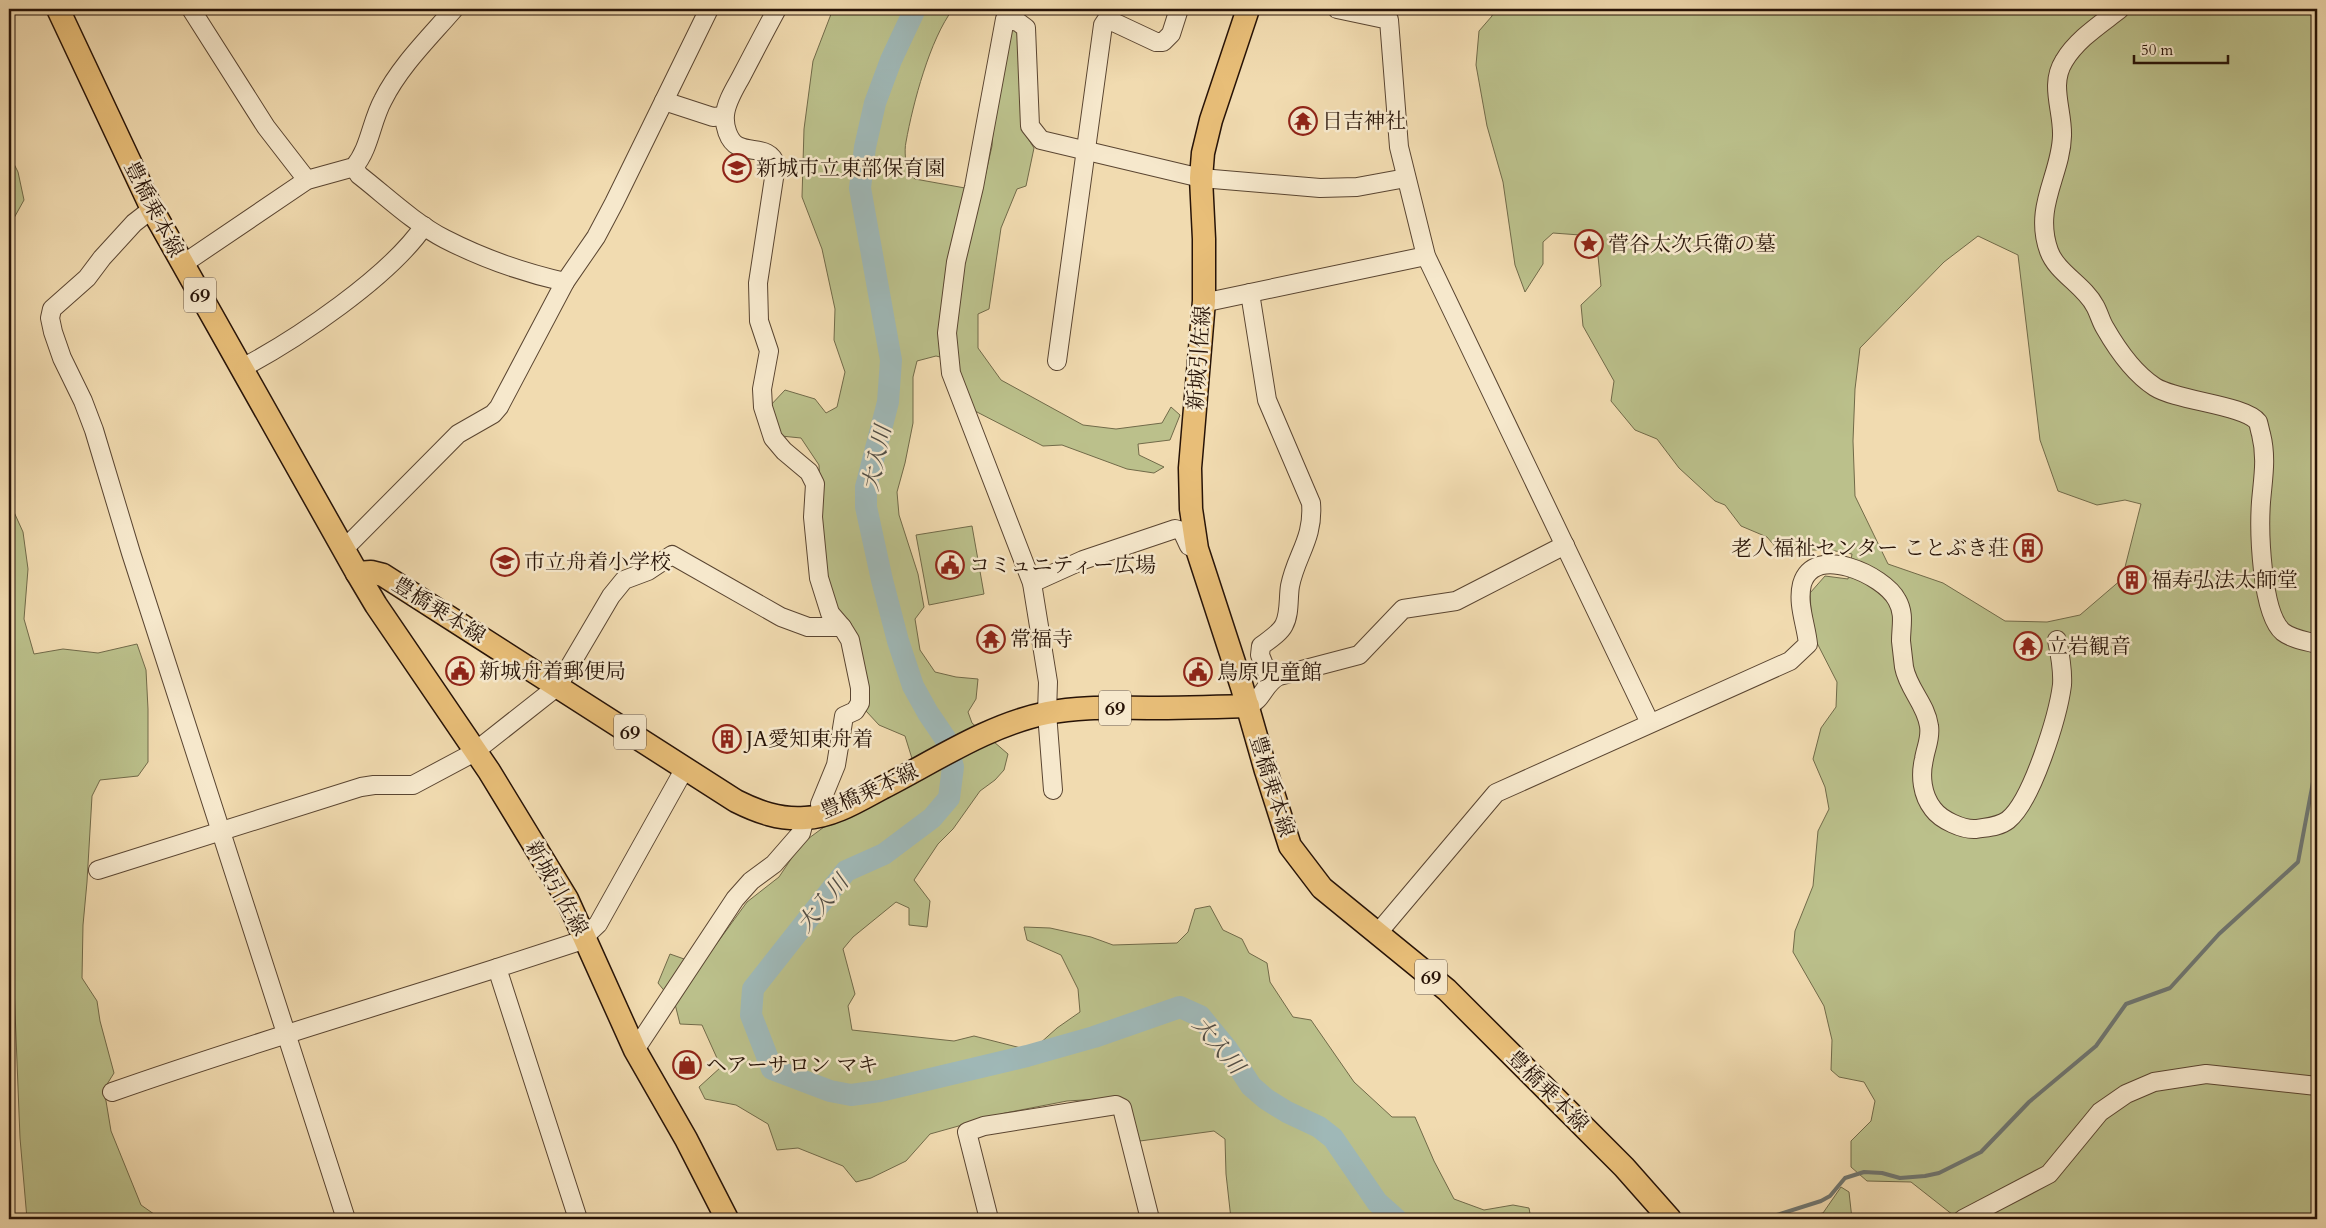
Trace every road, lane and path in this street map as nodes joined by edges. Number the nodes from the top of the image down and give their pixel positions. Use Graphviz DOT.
graph roads {
  1 [pos="58,9"];
  2 [pos="191,9"];
  3 [pos="454,9"];
  4 [pos="710,9"];
  5 [pos="777,9"];
  6 [pos="1179,9"];
  7 [pos="1248,9"];
  8 [pos="1337,9"];
  9 [pos="2120,9"];
  10 [pos="664,101"];
  11 [pos="724,116"];
  12 [pos="1087,152"];
  13 [pos="354,167"];
  14 [pos="1201,178"];
  15 [pos="1406,178"];
  16 [pos="307,180"];
  17 [pos="152,209"];
  18 [pos="424,226"];
  19 [pos="1426,256"];
  20 [pos="183,264"];
  21 [pos="565,282"];
  22 [pos="1250,293"];
  23 [pos="1204,301"];
  24 [pos="1057,361"];
  25 [pos="242,368"];
  26 [pos="1565,545"];
  27 [pos="1197,549"];
  28 [pos="344,550"];
  29 [pos="357,573"];
  30 [pos="1032,583"];
  31 [pos="842,627"];
  32 [pos="2057,640"];
  33 [pos="2317,644"];
  34 [pos="1270,680"];
  35 [pos="558,686"];
  36 [pos="1248,706"];
  37 [pos="1047,713"];
  38 [pos="1650,724"];
  39 [pos="475,751"];
  40 [pos="685,768"];
  41 [pos="1053,790"];
  42 [pos="813,817"];
  43 [pos="221,832"];
  44 [pos="98,870"];
  45 [pos="1377,934"];
  46 [pos="585,937"];
  47 [pos="497,968"];
  48 [pos="287,1036"];
  49 [pos="635,1050"];
  50 [pos="2317,1086"];
  51 [pos="112,1092"];
  52 [pos="346,1219"];
  53 [pos="578,1219"];
  54 [pos="727,1219"];
  55 [pos="989,1219"];
  56 [pos="1150,1219"];
  57 [pos="1670,1219"];
  58 [pos="1962,1219"];
  1 -- 17 [label="main road, 豊橋乗本線 / 69"];
  2 -- 16 [label="street"];
  3 -- 13 [label="street"];
  4 -- 10 [label="street"];
  5 -- 11 [label="street"];
  6 -- 12 [label="street"];
  7 -- 14 [label="main road, 新城引佐線"];
  8 -- 15 [label="street"];
  9 -- 33 [label="street"];
  10 -- 11 [label="street"];
  10 -- 21 [label="street"];
  11 -- 31 [label="street"];
  12 -- 14 [label="street"];
  12 -- 24 [label="street"];
  12 -- 30 [label="street"];
  13 -- 16 [label="street"];
  13 -- 18 [label="street"];
  14 -- 15 [label="street"];
  14 -- 23 [label="main road, 新城引佐線"];
  15 -- 19 [label="street"];
  16 -- 20 [label="street"];
  17 -- 20 [label="main road, 豊橋乗本線 / 69"];
  17 -- 43 [label="street"];
  18 -- 21 [label="street"];
  18 -- 25 [label="street"];
  19 -- 22 [label="street"];
  19 -- 26 [label="street"];
  20 -- 25 [label="main road, 豊橋乗本線 / 69"];
  21 -- 28 [label="street"];
  22 -- 23 [label="street"];
  22 -- 34 [label="street"];
  23 -- 27 [label="main road, 新城引佐線"];
  25 -- 28 [label="main road, 豊橋乗本線 / 69"];
  26 -- 34 [label="street"];
  26 -- 38 [label="street"];
  27 -- 30 [label="street"];
  27 -- 36 [label="main road, 新城引佐線"];
  28 -- 29 [label="main road, 豊橋乗本線 / 69"];
  29 -- 35 [label="main road, 豊橋乗本線 / 69"];
  29 -- 39 [label="main road, 新城引佐線"];
  30 -- 37 [label="street"];
  31 -- 35 [label="street"];
  31 -- 42 [label="street"];
  32 -- 38 [label="street"];
  34 -- 36 [label="street"];
  35 -- 39 [label="street"];
  35 -- 40 [label="main road, 豊橋乗本線 / 69"];
  36 -- 37 [label="main road, 豊橋乗本線 / 69"];
  36 -- 45 [label="main road, 豊橋乗本線 / 69"];
  37 -- 41 [label="street"];
  37 -- 42 [label="main road, 豊橋乗本線 / 69"];
  38 -- 45 [label="street"];
  39 -- 43 [label="street"];
  39 -- 46 [label="main road, 新城引佐線"];
  40 -- 42 [label="main road, 豊橋乗本線 / 69"];
  40 -- 46 [label="street"];
  42 -- 49 [label="street"];
  43 -- 44 [label="street"];
  43 -- 48 [label="street"];
  45 -- 57 [label="main road, 豊橋乗本線 / 69"];
  46 -- 47 [label="street"];
  46 -- 49 [label="main road, 新城引佐線"];
  47 -- 48 [label="street"];
  47 -- 53 [label="street"];
  48 -- 51 [label="street"];
  48 -- 52 [label="street"];
  49 -- 54 [label="main road, 新城引佐線"];
  50 -- 58 [label="street"];
  55 -- 56 [label="street"];
}
